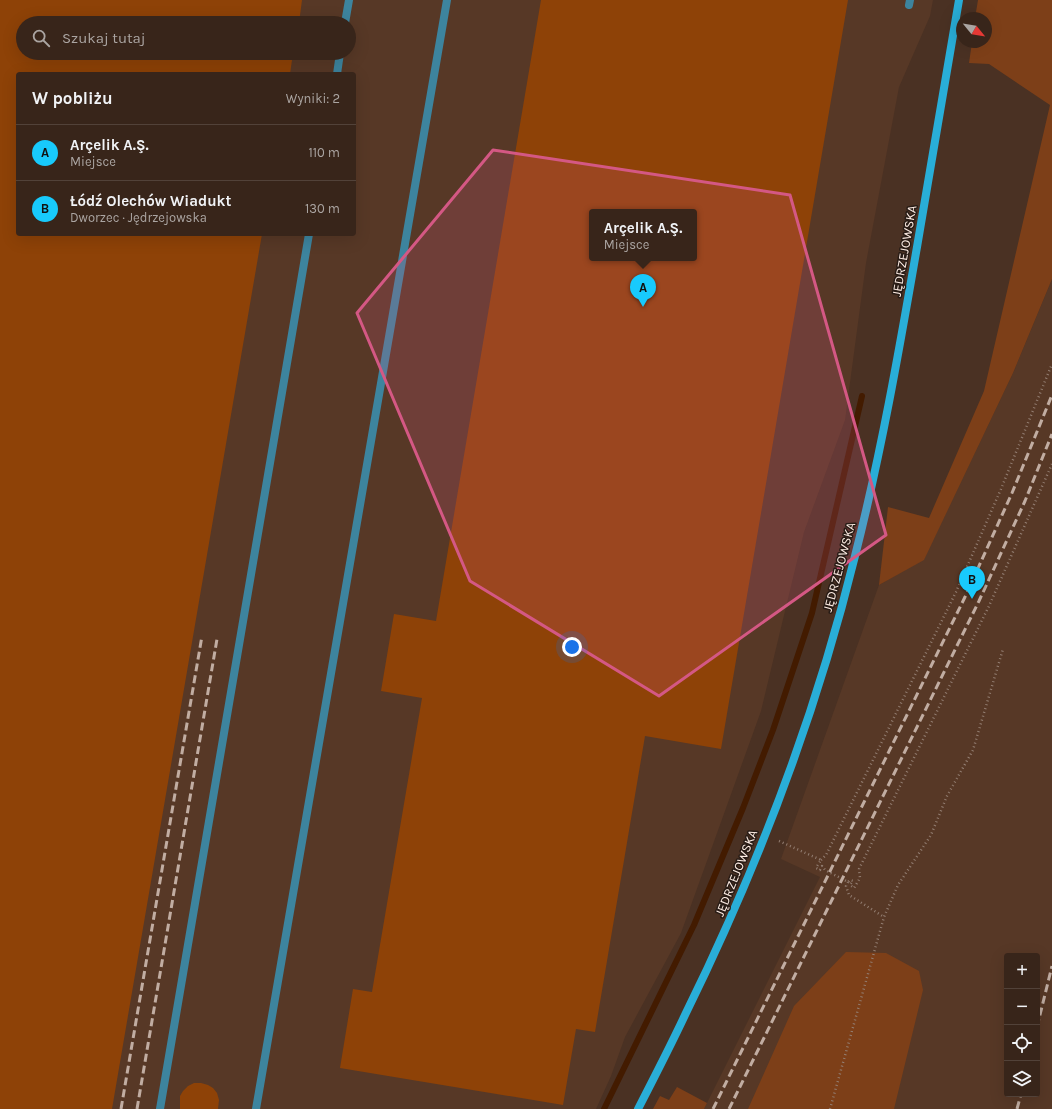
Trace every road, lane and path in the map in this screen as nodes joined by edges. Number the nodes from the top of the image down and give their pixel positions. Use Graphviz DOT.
graph roads {
  1 [pos="349,0"];
  2 [pos="447,0"];
  3 [pos="959,0"];
  4 [pos="346,16"];
  5 [pos="339,60"];
  6 [pos="337,72"];
  7 [pos="309,236"];
  8 [pos="1052,364"];
  9 [pos="1052,464"];
  10 [pos="1002,649"];
  11 [pos="776,840"];
  12 [pos="821,860"];
  13 [pos="848,882"];
  14 [pos="884,917"];
  15 [pos="160,1109"];
  16 [pos="256,1109"];
  17 [pos="638,1109"];
  18 [pos="830,1109"];
  1 -- 4 [label="lane"];
  2 -- 16 [label="lane"];
  3 -- 17 [label="street, JĘDRZEJOWSKA"];
  5 -- 6 [label="lane"];
  7 -- 15 [label="lane"];
  8 -- 12 [label="path"];
  9 -- 13 [label="path"];
  10 -- 14 [label="path"];
  11 -- 12 [label="path"];
  12 -- 13 [label="path"];
  13 -- 14 [label="path"];
  14 -- 18 [label="path"];
}
